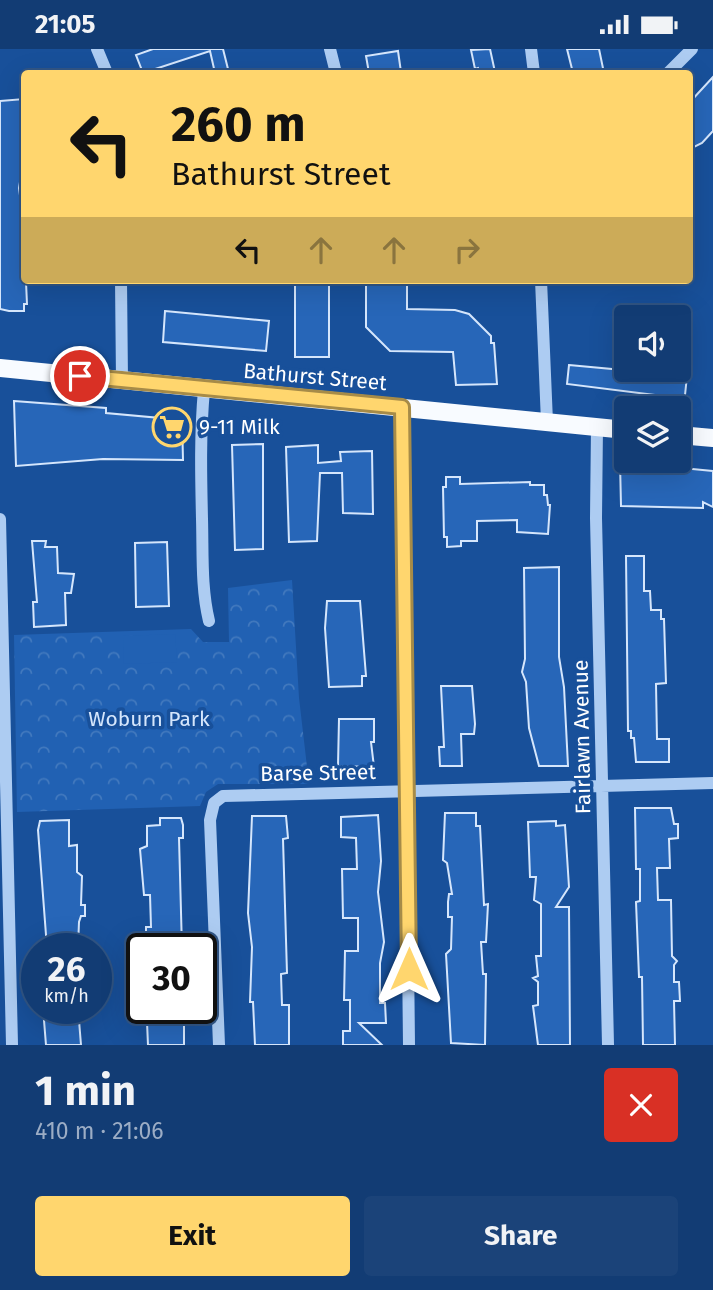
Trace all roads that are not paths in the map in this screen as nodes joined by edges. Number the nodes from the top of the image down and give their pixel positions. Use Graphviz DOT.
graph roads {
  1 [pos="97,49"];
  2 [pos="330,49"];
  3 [pos="531,49"];
  4 [pos="692,49"];
  5 [pos="106,70"];
  6 [pos="335,70"];
  7 [pos="534,70"];
  8 [pos="671,70"];
  9 [pos="121,284"];
  10 [pos="541,284"];
  11 [pos="0,367"];
  12 [pos="122,381"];
  13 [pos="204,390"];
  14 [pos="402,407"];
  15 [pos="547,422"];
  16 [pos="597,427"];
  17 [pos="614,429"];
  18 [pos="691,436"];
  19 [pos="713,438"];
  20 [pos="0,519"];
  21 [pos="209,621"];
  22 [pos="713,783"];
  23 [pos="603,785"];
  24 [pos="409,791"];
  25 [pos="12,1045"];
  26 [pos="219,1045"];
  27 [pos="409,1045"];
  28 [pos="608,1045"];
  1 -- 5 [label="street"];
  2 -- 6 [label="street"];
  3 -- 7 [label="street"];
  4 -- 8 [label="street"];
  9 -- 12 [label="street"];
  10 -- 15 [label="street"];
  11 -- 12 [label="main road, Bathurst Street"];
  12 -- 13 [label="main road, Bathurst Street"];
  13 -- 14 [label="main road, Bathurst Street"];
  13 -- 21 [label="street"];
  14 -- 15 [label="main road, Bathurst Street"];
  14 -- 24 [label="street"];
  15 -- 16 [label="main road, Bathurst Street"];
  16 -- 17 [label="main road, Bathurst Street"];
  16 -- 23 [label="street, Fairlawn Avenue"];
  18 -- 19 [label="main road"];
  20 -- 25 [label="street"];
  22 -- 23 [label="street, Barse Street"];
  23 -- 24 [label="street, Barse Street"];
  23 -- 28 [label="street, Fairlawn Avenue"];
  24 -- 26 [label="street, Barse Street"];
  24 -- 27 [label="street"];
}
